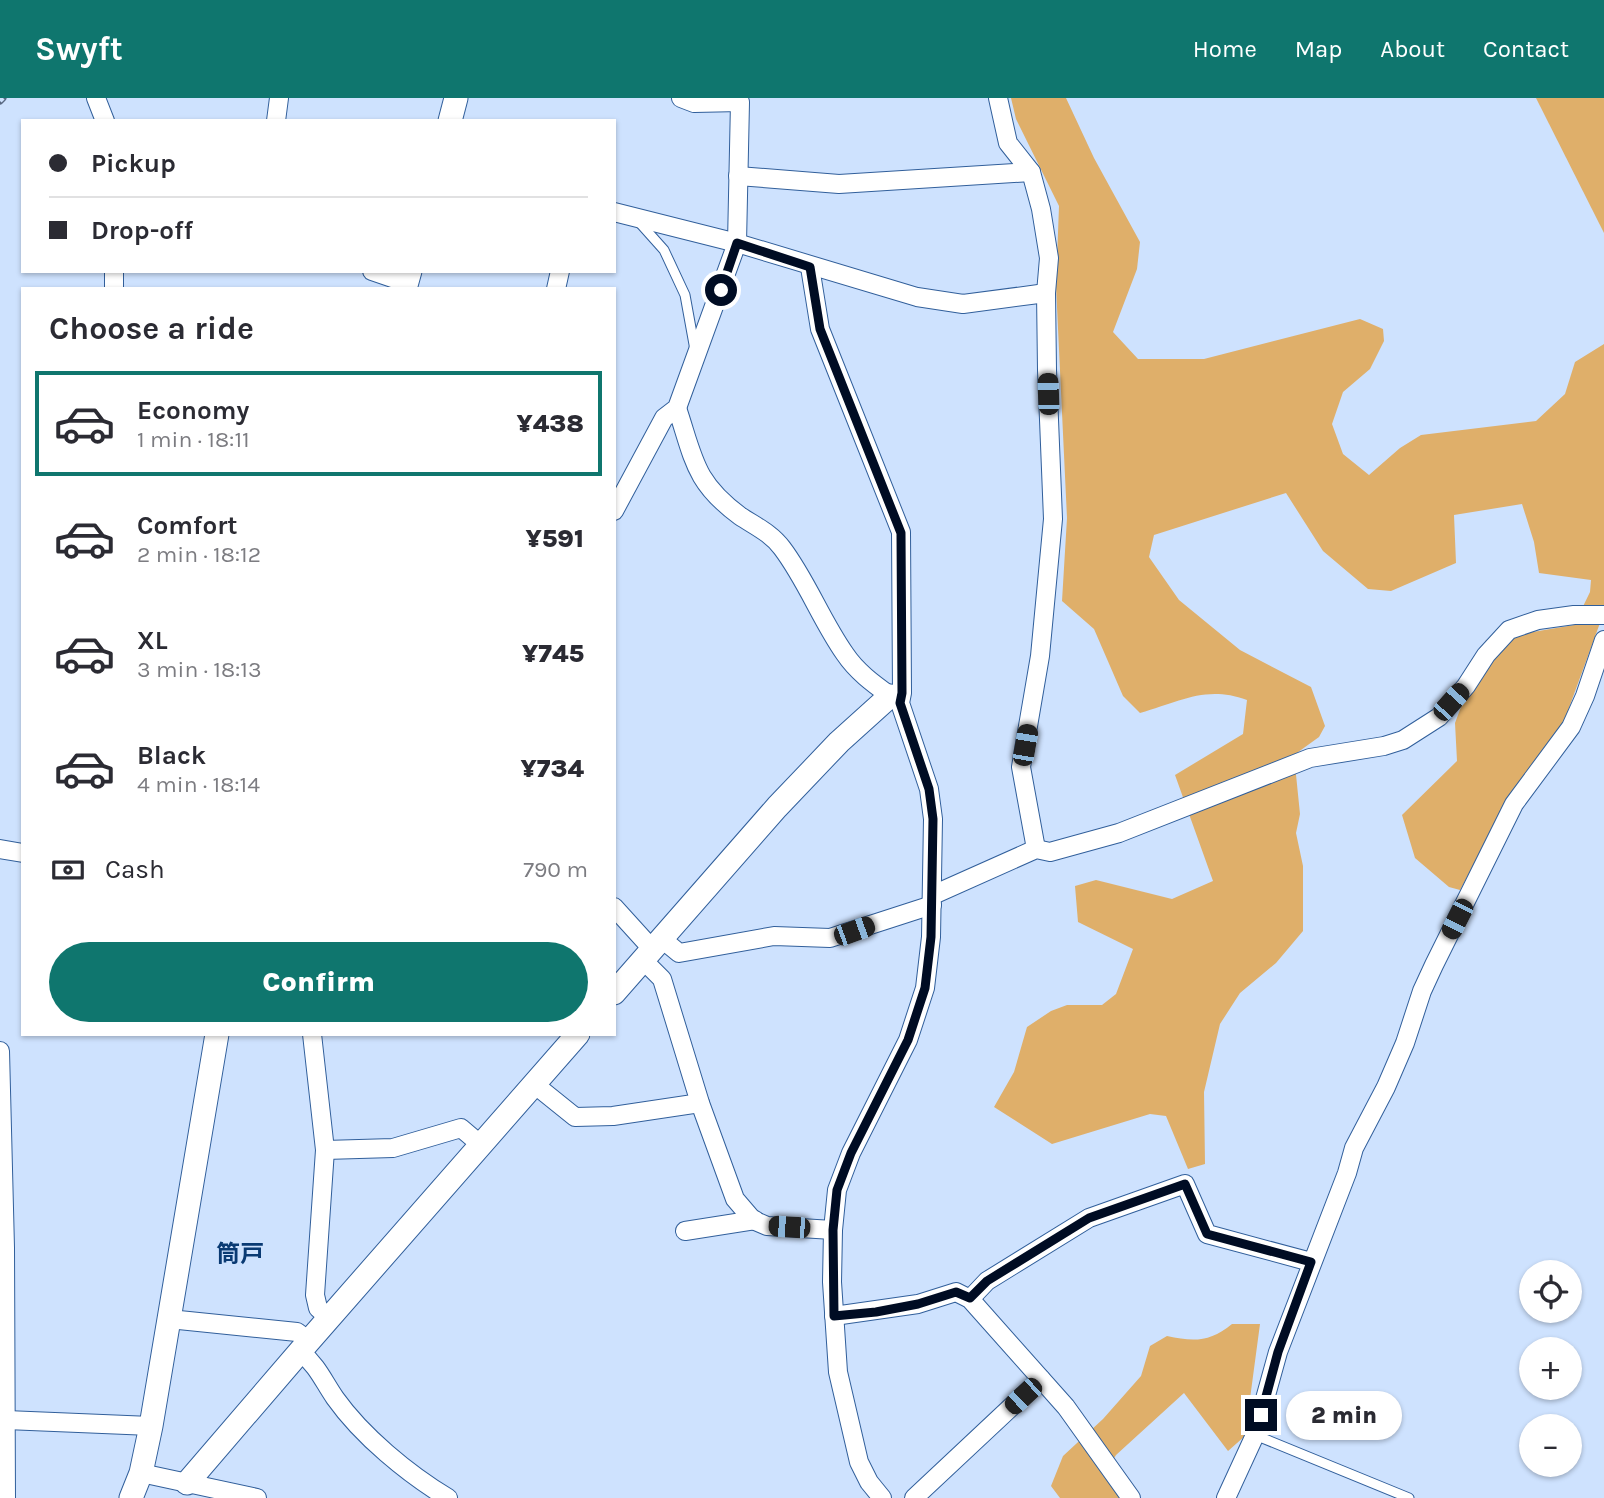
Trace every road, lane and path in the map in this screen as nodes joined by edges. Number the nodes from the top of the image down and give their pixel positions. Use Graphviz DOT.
graph roads {
  1 [pos="96,98"];
  2 [pos="279,98"];
  3 [pos="456,98"];
  4 [pos="681,98"];
  5 [pos="998,98"];
  6 [pos="104,119"];
  7 [pos="275,119"];
  8 [pos="451,119"];
  9 [pos="1031,172"];
  10 [pos="738,176"];
  11 [pos="616,213"];
  12 [pos="636,218"];
  13 [pos="737,243"];
  14 [pos="810,267"];
  15 [pos="379,273"];
  16 [pos="407,281"];
  17 [pos="1046,293"];
  18 [pos="696,358"];
  19 [pos="677,408"];
  20 [pos="616,507"];
  21 [pos="1604,615"];
  22 [pos="1604,640"];
  23 [pos="895,699"];
  24 [pos="0,849"];
  25 [pos="1036,849"];
  26 [pos="21,853"];
  27 [pos="932,900"];
  28 [pos="616,909"];
  29 [pos="652,950"];
  30 [pos="616,991"];
  31 [pos="217,1036"];
  32 [pos="312,1036"];
  33 [pos="576,1036"];
  34 [pos="0,1051"];
  35 [pos="534,1084"];
  36 [pos="700,1103"];
  37 [pos="1,1120"];
  38 [pos="481,1145"];
  39 [pos="325,1150"];
  40 [pos="2,1195"];
  41 [pos="755,1220"];
  42 [pos="833,1230"];
  43 [pos="685,1231"];
  44 [pos="1311,1262"];
  45 [pos="970,1298"];
  46 [pos="3,1309"];
  47 [pos="834,1316"];
  48 [pos="329,1318"];
  49 [pos="169,1319"];
  50 [pos="304,1346"];
  51 [pos="1041,1379"];
  52 [pos="6,1420"];
  53 [pos="151,1426"];
  54 [pos="1255,1436"];
  55 [pos="141,1474"];
  56 [pos="187,1483"];
  57 [pos="4,1495"];
  58 [pos="131,1498"];
  59 [pos="257,1498"];
  60 [pos="448,1498"];
  61 [pos="882,1498"];
  62 [pos="914,1498"];
  63 [pos="1131,1498"];
  64 [pos="1226,1498"];
  65 [pos="1409,1498"];
  1 -- 6 [label="street"];
  2 -- 7 [label="street"];
  3 -- 8 [label="street"];
  4 -- 10 [label="street"];
  5 -- 9 [label="street"];
  9 -- 10 [label="street"];
  9 -- 17 [label="street"];
  10 -- 13 [label="street"];
  11 -- 12 [label="street"];
  12 -- 13 [label="street"];
  12 -- 18 [label="lane"];
  13 -- 14 [label="street"];
  13 -- 18 [label="street"];
  14 -- 17 [label="street"];
  14 -- 23 [label="street"];
  15 -- 16 [label="street"];
  17 -- 25 [label="street"];
  18 -- 19 [label="street"];
  19 -- 20 [label="street"];
  19 -- 23 [label="street"];
  21 -- 25 [label="street"];
  22 -- 44 [label="street"];
  23 -- 27 [label="street"];
  23 -- 29 [label="street"];
  24 -- 26 [label="street"];
  25 -- 27 [label="street"];
  27 -- 29 [label="street"];
  27 -- 42 [label="street"];
  28 -- 29 [label="street"];
  29 -- 30 [label="street"];
  29 -- 36 [label="street"];
  31 -- 49 [label="street"];
  32 -- 39 [label="street"];
  33 -- 35 [label="street"];
  34 -- 37 [label="street"];
  35 -- 36 [label="street"];
  35 -- 38 [label="street"];
  36 -- 41 [label="street"];
  37 -- 40 [label="street"];
  38 -- 39 [label="street"];
  38 -- 48 [label="street"];
  39 -- 48 [label="street"];
  40 -- 46 [label="street"];
  41 -- 42 [label="street"];
  41 -- 43 [label="street"];
  42 -- 47 [label="street"];
  44 -- 45 [label="street"];
  44 -- 54 [label="street"];
  45 -- 47 [label="street"];
  45 -- 51 [label="street"];
  46 -- 52 [label="street"];
  47 -- 61 [label="street"];
  48 -- 50 [label="street"];
  49 -- 50 [label="street"];
  49 -- 53 [label="street"];
  50 -- 56 [label="street"];
  50 -- 60 [label="street"];
  51 -- 62 [label="street"];
  51 -- 63 [label="street"];
  52 -- 53 [label="street"];
  52 -- 57 [label="street"];
  53 -- 55 [label="street"];
  54 -- 64 [label="street"];
  54 -- 65 [label="lane"];
  55 -- 56 [label="street"];
  55 -- 58 [label="street"];
  56 -- 59 [label="street"];
}
